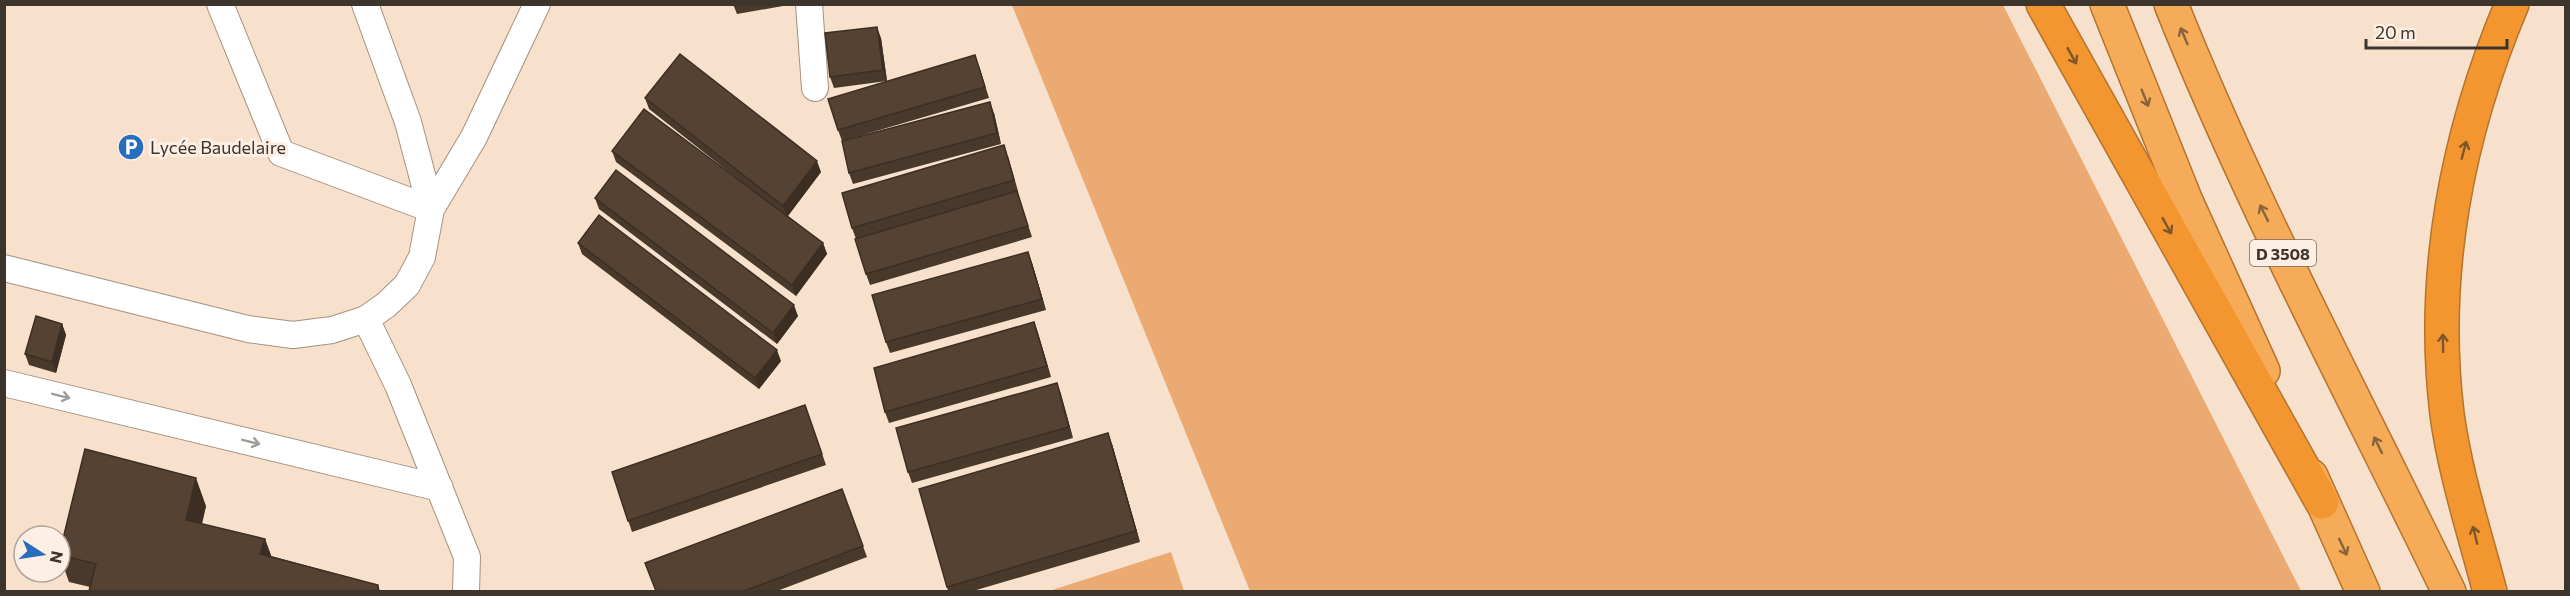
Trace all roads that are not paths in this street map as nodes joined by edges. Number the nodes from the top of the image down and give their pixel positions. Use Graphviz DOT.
graph roads {
  1 [pos="220,4"];
  2 [pos="365,4"];
  3 [pos="537,4"];
  4 [pos="809,4"];
  5 [pos="2043,4"];
  6 [pos="2107,4"];
  7 [pos="2171,4"];
  8 [pos="2512,4"];
  9 [pos="815,88"];
  10 [pos="431,209"];
  11 [pos="4,267"];
  12 [pos="366,319"];
  13 [pos="4,383"];
  14 [pos="440,488"];
  15 [pos="2322,502"];
  16 [pos="466,591"];
  17 [pos="2363,591"];
  18 [pos="2449,591"];
  19 [pos="2490,591"];
  1 -- 10 [label="lane"];
  2 -- 10 [label="lane"];
  3 -- 10 [label="lane"];
  4 -- 9 [label="lane"];
  5 -- 15 [label="highway, one-way"];
  6 -- 15 [label="highway, one-way"];
  18 -- 7 [label="highway, D 3508, one-way"];
  19 -- 8 [label="highway, one-way"];
  10 -- 12 [label="lane"];
  11 -- 12 [label="lane"];
  12 -- 14 [label="lane"];
  13 -- 14 [label="lane, one-way"];
  14 -- 16 [label="lane"];
  15 -- 17 [label="highway, one-way"];
}
